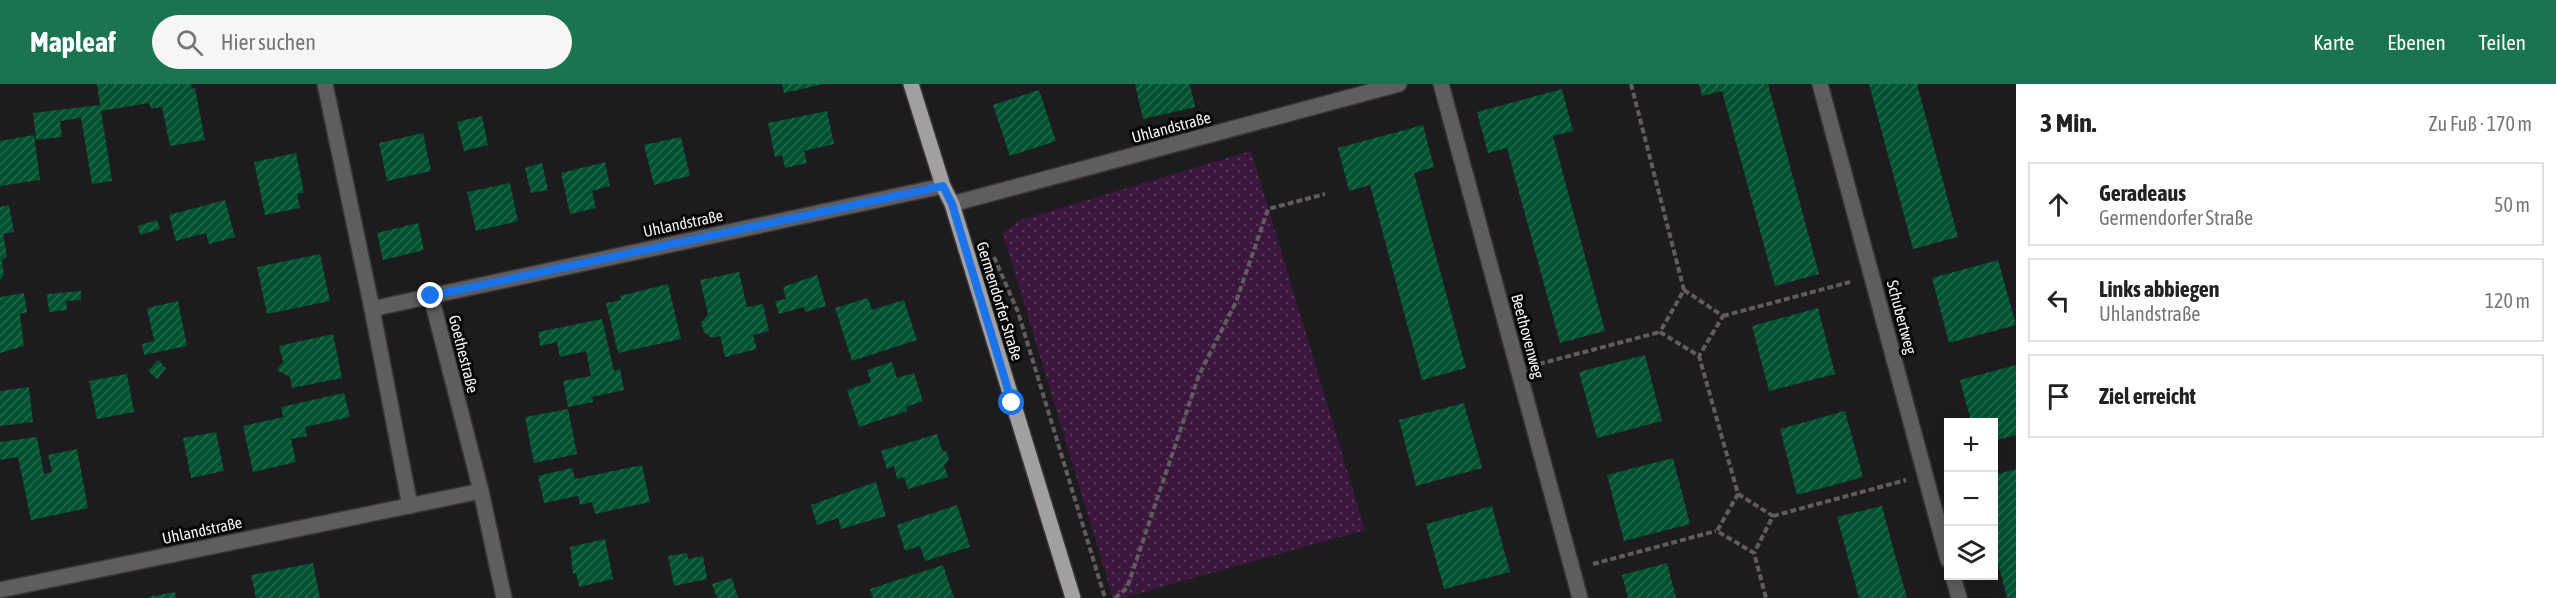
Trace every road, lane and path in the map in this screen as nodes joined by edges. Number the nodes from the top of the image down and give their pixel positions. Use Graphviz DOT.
graph roads {
  1 [pos="325,84"];
  2 [pos="911,84"];
  3 [pos="1400,84"];
  4 [pos="1441,84"];
  5 [pos="1631,84"];
  6 [pos="1820,84"];
  7 [pos="943,186"];
  8 [pos="1324,194"];
  9 [pos="952,204"];
  10 [pos="992,254"];
  11 [pos="1872,276"];
  12 [pos="1684,290"];
  13 [pos="431,296"];
  14 [pos="372,309"];
  15 [pos="1723,316"];
  16 [pos="1660,332"];
  17 [pos="1699,356"];
  18 [pos="1518,370"];
  19 [pos="1925,475"];
  20 [pos="481,491"];
  21 [pos="1738,494"];
  22 [pos="410,506"];
  23 [pos="1773,516"];
  24 [pos="1717,531"];
  25 [pos="1944,545"];
  26 [pos="1754,553"];
  27 [pos="1572,569"];
  28 [pos="1954,580"];
  29 [pos="0,590"];
  30 [pos="504,598"];
  31 [pos="1073,598"];
  32 [pos="1105,598"];
  33 [pos="1115,598"];
  34 [pos="1580,598"];
  35 [pos="1766,598"];
  36 [pos="1959,598"];
  1 -- 14 [label="street"];
  2 -- 7 [label="main road, Germendorfer Straße"];
  3 -- 9 [label="street, Uhlandstraße"];
  4 -- 18 [label="street, Beethovenweg"];
  5 -- 12 [label="path"];
  6 -- 11 [label="street, Schubertweg"];
  7 -- 9 [label="main road, Germendorfer Straße"];
  7 -- 13 [label="street, Uhlandstraße"];
  8 -- 33 [label="path"];
  9 -- 31 [label="main road, Germendorfer Straße"];
  10 -- 32 [label="path"];
  11 -- 15 [label="path"];
  11 -- 19 [label="street, Schubertweg"];
  12 -- 15 [label="path"];
  12 -- 16 [label="path"];
  13 -- 14 [label="street"];
  13 -- 20 [label="street, Goethestraße"];
  14 -- 22 [label="street"];
  15 -- 17 [label="path"];
  16 -- 17 [label="path"];
  16 -- 18 [label="path"];
  17 -- 21 [label="path"];
  18 -- 27 [label="street, Beethovenweg"];
  19 -- 23 [label="path"];
  19 -- 25 [label="street, Schubertweg"];
  20 -- 22 [label="street, Uhlandstraße"];
  20 -- 30 [label="street, Goethestraße"];
  21 -- 23 [label="path"];
  21 -- 24 [label="path"];
  22 -- 29 [label="street, Uhlandstraße"];
  23 -- 26 [label="path"];
  24 -- 26 [label="path"];
  24 -- 27 [label="path"];
  26 -- 35 [label="path"];
  27 -- 34 [label="street, Beethovenweg"];
  28 -- 36 [label="street"];
}
